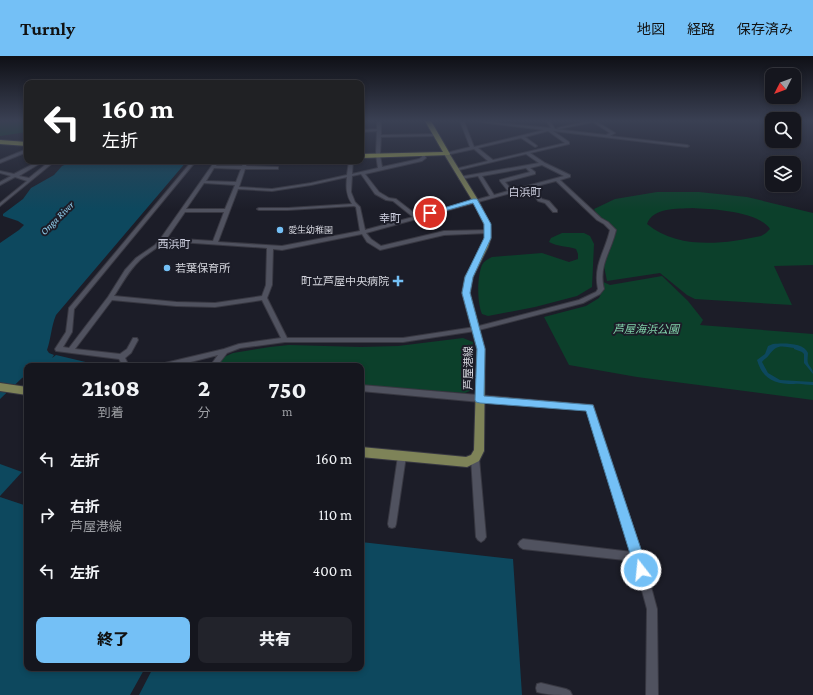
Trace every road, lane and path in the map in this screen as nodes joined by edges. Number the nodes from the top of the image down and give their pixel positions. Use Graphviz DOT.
graph roads {
  1 [pos="24,151"];
  2 [pos="378,151"];
  3 [pos="445,151"];
  4 [pos="461,151"];
  5 [pos="477,151"];
  6 [pos="532,151"];
  7 [pos="527,152"];
  8 [pos="447,154"];
  9 [pos="378,155"];
  10 [pos="423,155"];
  11 [pos="364,156"];
  12 [pos="491,161"];
  13 [pos="0,162"];
  14 [pos="36,164"];
  15 [pos="49,164"];
  16 [pos="192,164"];
  17 [pos="215,164"];
  18 [pos="245,164"];
  19 [pos="265,164"];
  20 [pos="351,164"];
  21 [pos="543,164"];
  22 [pos="213,167"];
  23 [pos="527,167"];
  24 [pos="243,168"];
  25 [pos="262,168"];
  26 [pos="276,168"];
  27 [pos="380,169"];
  28 [pos="457,170"];
  29 [pos="0,172"];
  30 [pos="362,173"];
  31 [pos="478,175"];
  32 [pos="14,176"];
  33 [pos="349,176"];
  34 [pos="461,178"];
  35 [pos="557,179"];
  36 [pos="30,180"];
  37 [pos="202,182"];
  38 [pos="0,184"];
  39 [pos="237,186"];
  40 [pos="530,186"];
  41 [pos="510,191"];
  42 [pos="492,195"];
  43 [pos="475,200"];
  44 [pos="0,205"];
  45 [pos="354,205"];
  46 [pos="259,209"];
  47 [pos="183,210"];
  48 [pos="227,211"];
  49 [pos="555,211"];
  50 [pos="416,217"];
  51 [pos="488,231"];
  52 [pos="364,232"];
  53 [pos="163,239"];
  54 [pos="215,244"];
  55 [pos="270,247"];
  56 [pos="110,298"];
  57 [pos="264,298"];
  58 [pos="475,329"];
  59 [pos="134,340"];
  60 [pos="285,340"];
  61 [pos="225,350"];
  62 [pos="70,351"];
  63 [pos="122,357"];
  64 [pos="125,363"];
  65 [pos="176,363"];
  66 [pos="215,363"];
  67 [pos="0,387"];
  68 [pos="364,388"];
  69 [pos="24,391"];
  70 [pos="480,400"];
  71 [pos="364,452"];
  72 [pos="402,456"];
  73 [pos="475,458"];
  74 [pos="392,524"];
  75 [pos="481,537"];
  76 [pos="523,544"];
  77 [pos="638,557"];
  78 [pos="541,688"];
  79 [pos="566,695"];
  80 [pos="652,695"];
  1 -- 13 [label="street"];
  2 -- 9 [label="street"];
  3 -- 8 [label="highway"];
  4 -- 8 [label="street"];
  5 -- 12 [label="street"];
  6 -- 7 [label="street"];
  7 -- 12 [label="street"];
  7 -- 21 [label="street"];
  8 -- 10 [label="highway"];
  8 -- 28 [label="main road"];
  9 -- 10 [label="highway"];
  9 -- 11 [label="highway"];
  9 -- 27 [label="street"];
  10 -- 27 [label="street"];
  12 -- 28 [label="street"];
  14 -- 32 [label="street"];
  15 -- 36 [label="street"];
  16 -- 62 [label="street"];
  17 -- 22 [label="street"];
  18 -- 24 [label="street"];
  19 -- 25 [label="street"];
  20 -- 33 [label="street"];
  21 -- 23 [label="street"];
  21 -- 35 [label="street"];
  22 -- 24 [label="street"];
  22 -- 37 [label="street"];
  23 -- 31 [label="street"];
  23 -- 41 [label="street"];
  24 -- 25 [label="street"];
  24 -- 39 [label="street"];
  25 -- 26 [label="street"];
  27 -- 30 [label="street"];
  28 -- 34 [label="main road"];
  29 -- 32 [label="street"];
  30 -- 33 [label="street"];
  30 -- 50 [label="street"];
  31 -- 34 [label="street"];
  31 -- 42 [label="street"];
  32 -- 36 [label="street"];
  32 -- 38 [label="street"];
  33 -- 39 [label="street"];
  33 -- 45 [label="street"];
  34 -- 43 [label="main road"];
  35 -- 40 [label="street"];
  35 -- 58 [label="street"];
  36 -- 44 [label="street"];
  37 -- 39 [label="street"];
  37 -- 47 [label="street"];
  39 -- 48 [label="street"];
  40 -- 41 [label="street"];
  40 -- 49 [label="street"];
  41 -- 42 [label="street"];
  42 -- 43 [label="street"];
  43 -- 50 [label="street"];
  43 -- 51 [label="main road"];
  45 -- 46 [label="street"];
  45 -- 52 [label="street"];
  47 -- 48 [label="street"];
  47 -- 53 [label="street"];
  48 -- 54 [label="street"];
  50 -- 52 [label="street"];
  51 -- 52 [label="street"];
  51 -- 58 [label="main road, 芦屋港線"];
  52 -- 55 [label="street"];
  53 -- 54 [label="street"];
  53 -- 56 [label="street"];
  54 -- 55 [label="street"];
  55 -- 57 [label="street"];
  56 -- 57 [label="street"];
  56 -- 62 [label="street"];
  57 -- 60 [label="street"];
  58 -- 60 [label="street"];
  58 -- 70 [label="main road, 芦屋港線"];
  59 -- 63 [label="street"];
  60 -- 61 [label="street"];
  61 -- 65 [label="street"];
  61 -- 66 [label="street"];
  62 -- 63 [label="street"];
  63 -- 64 [label="street"];
  67 -- 69 [label="main road"];
  68 -- 70 [label="street"];
  70 -- 73 [label="main road, 芦屋港線"];
  70 -- 77 [label="street"];
  71 -- 72 [label="main road"];
  72 -- 73 [label="main road"];
  72 -- 74 [label="street"];
  73 -- 75 [label="street"];
  76 -- 77 [label="street"];
  77 -- 80 [label="street"];
  78 -- 79 [label="street"];
}
